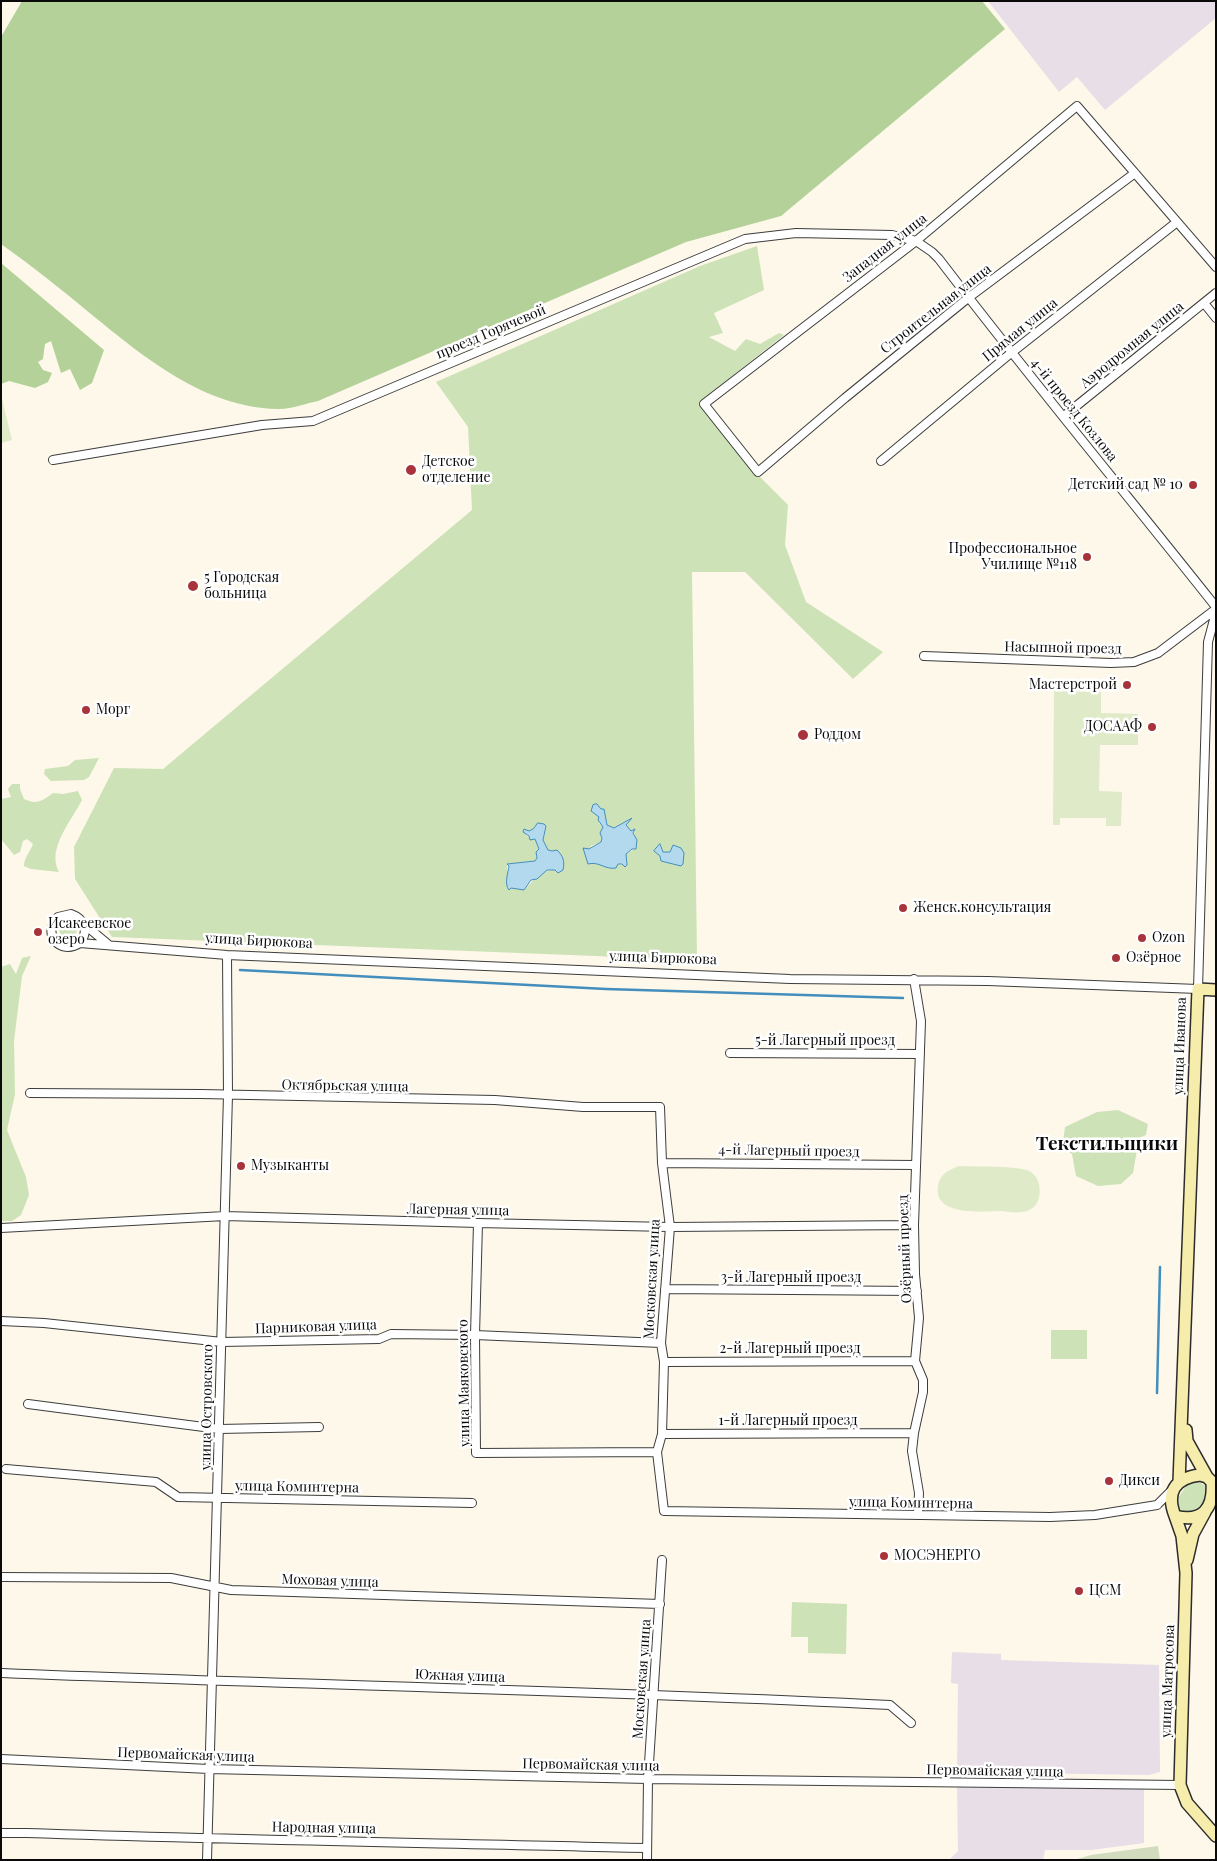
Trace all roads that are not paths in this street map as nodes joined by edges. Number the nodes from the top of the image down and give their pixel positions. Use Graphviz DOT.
graph roads {
  1 [pos="1134,173"];
  2 [pos="1177,222"];
  3 [pos="916,241"];
  4 [pos="932,252"];
  5 [pos="1216,267"];
  6 [pos="1216,293"];
  7 [pos="968,298"];
  8 [pos="1204,303"];
  9 [pos="1216,318"];
  10 [pos="1011,353"];
  11 [pos="1064,416"];
  12 [pos="53,460"];
  13 [pos="881,461"];
  14 [pos="758,472"];
  15 [pos="1216,609"];
  16 [pos="924,656"];
  17 [pos="84,925"];
  18 [pos="80,943"];
  19 [pos="110,946"];
  20 [pos="227,955"];
  21 [pos="914,979"];
  22 [pos="1198,988"];
  23 [pos="1216,990"];
  24 [pos="730,1053"];
  25 [pos="920,1054"];
  26 [pos="30,1093"];
  27 [pos="228,1095"];
  28 [pos="660,1107"];
  29 [pos="662,1162"];
  30 [pos="916,1165"];
  31 [pos="225,1216"];
  32 [pos="478,1223"];
  33 [pos="914,1225"];
  34 [pos="670,1227"];
  35 [pos="1,1228"];
  36 [pos="665,1289"];
  37 [pos="917,1291"];
  38 [pos="1,1321"];
  39 [pos="475,1335"];
  40 [pos="222,1342"];
  41 [pos="661,1343"];
  42 [pos="664,1362"];
  43 [pos="915,1362"];
  44 [pos="28,1404"];
  45 [pos="1182,1412"];
  46 [pos="319,1427"];
  47 [pos="219,1429"];
  48 [pos="914,1433"];
  49 [pos="662,1434"];
  50 [pos="657,1452"];
  51 [pos="6,1469"];
  52 [pos="1212,1481"];
  53 [pos="1177,1485"];
  54 [pos="218,1497"];
  55 [pos="472,1503"];
  56 [pos="1157,1505"];
  57 [pos="1216,1506"];
  58 [pos="664,1511"];
  59 [pos="1205,1512"];
  60 [pos="918,1515"];
  61 [pos="1175,1516"];
  62 [pos="662,1560"];
  63 [pos="1185,1569"];
  64 [pos="1,1577"];
  65 [pos="215,1586"];
  66 [pos="660,1604"];
  67 [pos="2,1673"];
  68 [pos="212,1682"];
  69 [pos="654,1694"];
  70 [pos="911,1723"];
  71 [pos="1,1760"];
  72 [pos="209,1769"];
  73 [pos="648,1779"];
  74 [pos="1180,1785"];
  75 [pos="1,1833"];
  76 [pos="1216,1836"];
  77 [pos="208,1839"];
  78 [pos="646,1848"];
  79 [pos="207,1860"];
  80 [pos="647,1860"];
  1 -- 2 [label="street"];
  1 -- 3 [label="street, Западная улица"];
  1 -- 7 [label="street, Строительная улица"];
  2 -- 5 [label="street"];
  2 -- 10 [label="street, Прямая улица"];
  3 -- 4 [label="street, проезд Горячевой"];
  3 -- 12 [label="street, проезд Горячевой"];
  3 -- 14 [label="street, Западная улица"];
  4 -- 7 [label="street, 4-й проезд Козлова"];
  6 -- 8 [label="street, Аэродромная улица"];
  7 -- 10 [label="street, 4-й проезд Козлова"];
  7 -- 14 [label="street, Строительная улица"];
  8 -- 9 [label="street"];
  8 -- 11 [label="street, Аэродромная улица"];
  10 -- 11 [label="street, 4-й проезд Козлова"];
  10 -- 13 [label="street, Прямая улица"];
  11 -- 15 [label="street, 4-й проезд Козлова"];
  15 -- 16 [label="street, Насыпной проезд"];
  15 -- 22 [label="street, улица Иванова"];
  17 -- 18 [label="street"];
  17 -- 18 [label="street, улица Бирюкова"];
  17 -- 19 [label="street, улица Бирюкова"];
  18 -- 19 [label="street, улица Бирюкова"];
  19 -- 20 [label="street, улица Бирюкова"];
  20 -- 21 [label="street, улица Бирюкова"];
  20 -- 27 [label="street, улица Островского"];
  21 -- 22 [label="street, улица Бирюкова"];
  21 -- 25 [label="street, Озёрный проезд"];
  22 -- 23 [label="street, улица Бирюкова"];
  22 -- 45 [label="street, улица Иванова"];
  24 -- 25 [label="street, 5-й Лагерный проезд"];
  25 -- 30 [label="street, Озёрный проезд"];
  26 -- 27 [label="street, Октябрьская улица"];
  27 -- 28 [label="street, Октябрьская улица"];
  27 -- 31 [label="street, улица Островского"];
  28 -- 29 [label="street, Московская улица"];
  29 -- 30 [label="street, 4-й Лагерный проезд"];
  29 -- 34 [label="street, Московская улица"];
  30 -- 33 [label="street, Озёрный проезд"];
  31 -- 32 [label="street, Лагерная улица"];
  31 -- 35 [label="street, Лагерная улица"];
  31 -- 40 [label="street, улица Островского"];
  32 -- 34 [label="street, Лагерная улица"];
  32 -- 39 [label="street, улица Маяковского"];
  33 -- 34 [label="street, Лагерная улица"];
  33 -- 37 [label="street, Озёрный проезд"];
  34 -- 36 [label="street, Московская улица"];
  36 -- 37 [label="street, 3-й Лагерный проезд"];
  36 -- 41 [label="street, Московская улица"];
  37 -- 43 [label="street, Озёрный проезд"];
  38 -- 40 [label="street, Парниковая улица"];
  39 -- 40 [label="street, Парниковая улица"];
  39 -- 41 [label="street, Парниковая улица"];
  39 -- 50 [label="street, улица Маяковского"];
  40 -- 47 [label="street, улица Островского"];
  41 -- 42 [label="street, Московская улица"];
  42 -- 43 [label="street, 2-й Лагерный проезд"];
  42 -- 49 [label="street, Московская улица"];
  43 -- 48 [label="street, Озёрный проезд"];
  44 -- 47 [label="street"];
  45 -- 52 [label="street"];
  45 -- 53 [label="street, улица Иванова"];
  46 -- 47 [label="street"];
  47 -- 54 [label="street, улица Островского"];
  48 -- 49 [label="street, 1-й Лагерный проезд"];
  48 -- 60 [label="street, Озёрный проезд"];
  49 -- 50 [label="street, Московская улица"];
  50 -- 58 [label="street, Московская улица"];
  51 -- 54 [label="street, улица Коминтерна"];
  52 -- 53 [label="street"];
  52 -- 59 [label="street"];
  53 -- 56 [label="street"];
  53 -- 61 [label="street"];
  54 -- 55 [label="street, улица Коминтерна"];
  54 -- 65 [label="street, улица Островского"];
  56 -- 60 [label="street, улица Коминтерна"];
  56 -- 61 [label="street"];
  57 -- 59 [label="street"];
  58 -- 60 [label="street, улица Коминтерна"];
  59 -- 61 [label="street"];
  59 -- 63 [label="street"];
  61 -- 63 [label="street, улица Матросова"];
  62 -- 66 [label="street, Московская улица"];
  63 -- 74 [label="street, улица Матросова"];
  64 -- 65 [label="street, Моховая улица"];
  65 -- 66 [label="street, Моховая улица"];
  65 -- 68 [label="street, улица Островского"];
  66 -- 69 [label="street, Московская улица"];
  67 -- 68 [label="street, Южная улица"];
  68 -- 69 [label="street, Южная улица"];
  68 -- 72 [label="street, улица Островского"];
  69 -- 70 [label="street, Южная улица"];
  69 -- 73 [label="street, Московская улица"];
  71 -- 72 [label="street, Первомайская улица"];
  72 -- 73 [label="street, Первомайская улица"];
  72 -- 77 [label="street, улица Островского"];
  73 -- 74 [label="street, Первомайская улица"];
  73 -- 78 [label="street, Московская улица"];
  74 -- 76 [label="street, улица Матросова"];
  75 -- 77 [label="street, Народная улица"];
  77 -- 78 [label="street, Народная улица"];
  77 -- 79 [label="street, улица Островского"];
  78 -- 80 [label="street, Московская улица"];
}
